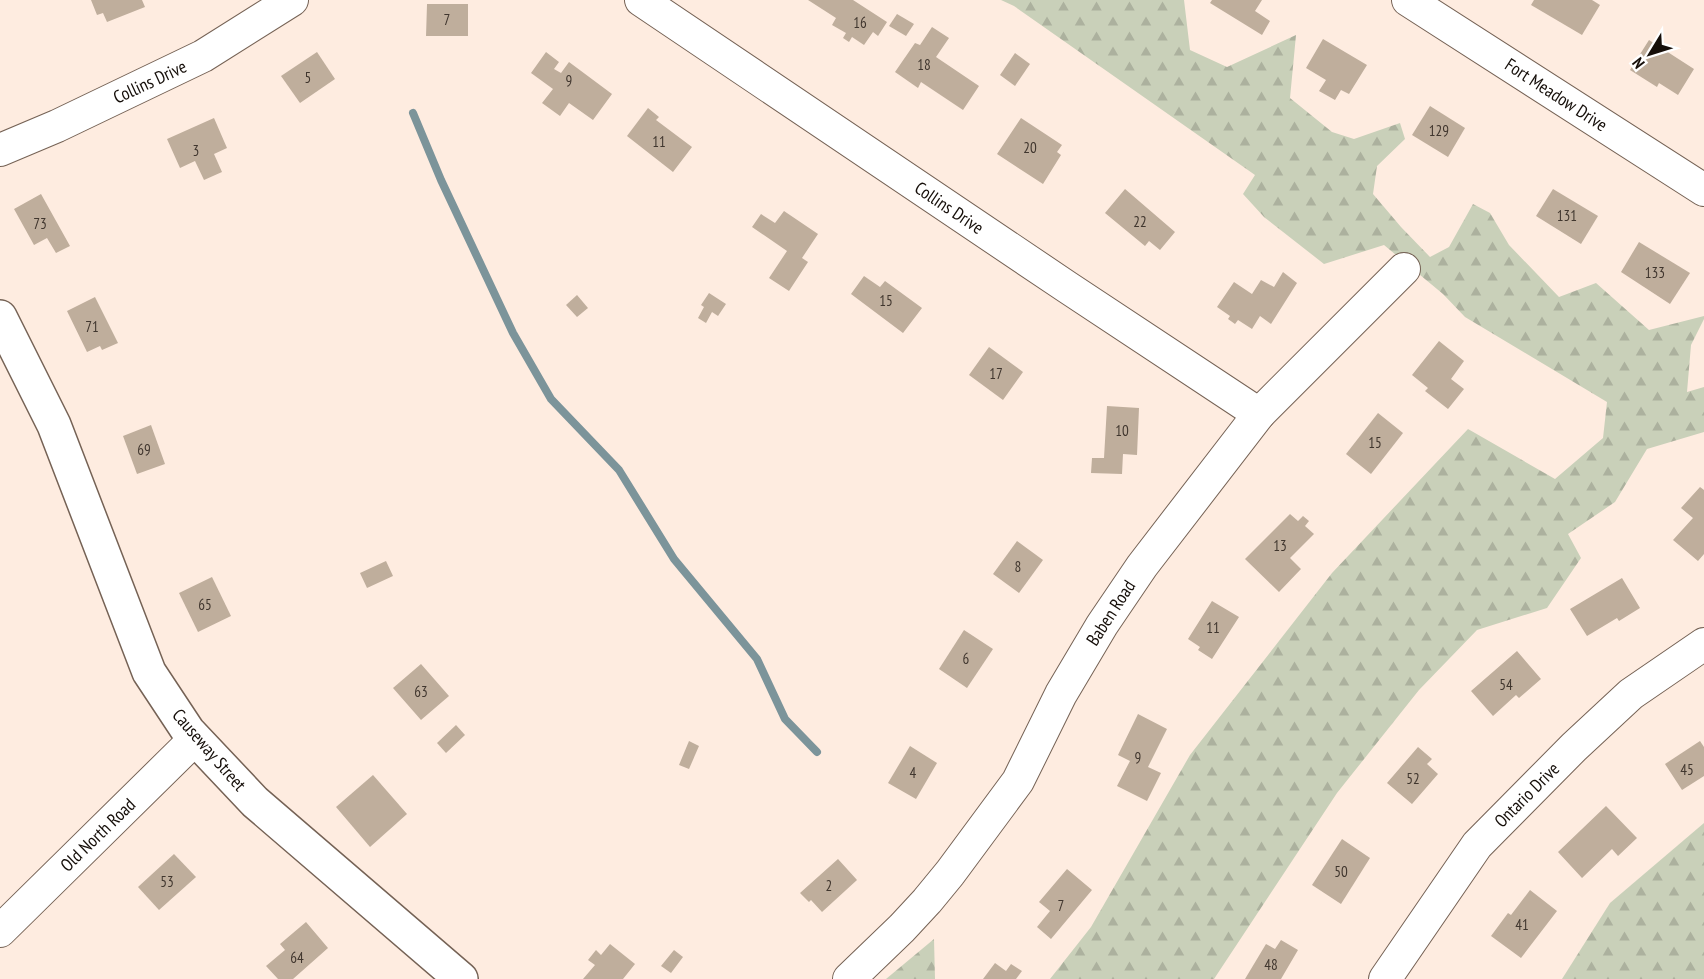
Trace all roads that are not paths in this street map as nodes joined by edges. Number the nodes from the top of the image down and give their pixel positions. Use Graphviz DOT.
graph roads {
  1 [pos="292,0"];
  2 [pos="641,0"];
  3 [pos="1407,0"];
  4 [pos="0,150"];
  5 [pos="1704,190"];
  6 [pos="1404,269"];
  7 [pos="0,317"];
  8 [pos="1259,414"];
  9 [pos="1704,644"];
  10 [pos="195,739"];
  11 [pos="0,931"];
  12 [pos="461,979"];
  13 [pos="849,979"];
  14 [pos="1385,979"];
  1 -- 4 [label="street, Collins Drive"];
  2 -- 8 [label="street, Collins Drive"];
  3 -- 5 [label="street, Fort Meadow Drive"];
  6 -- 8 [label="street, Baben Road"];
  7 -- 10 [label="street, Causeway Street"];
  8 -- 13 [label="street, Baben Road"];
  9 -- 14 [label="street, Ontario Drive"];
  10 -- 11 [label="street, Old North Road"];
  10 -- 12 [label="street, Causeway Street"];
}
